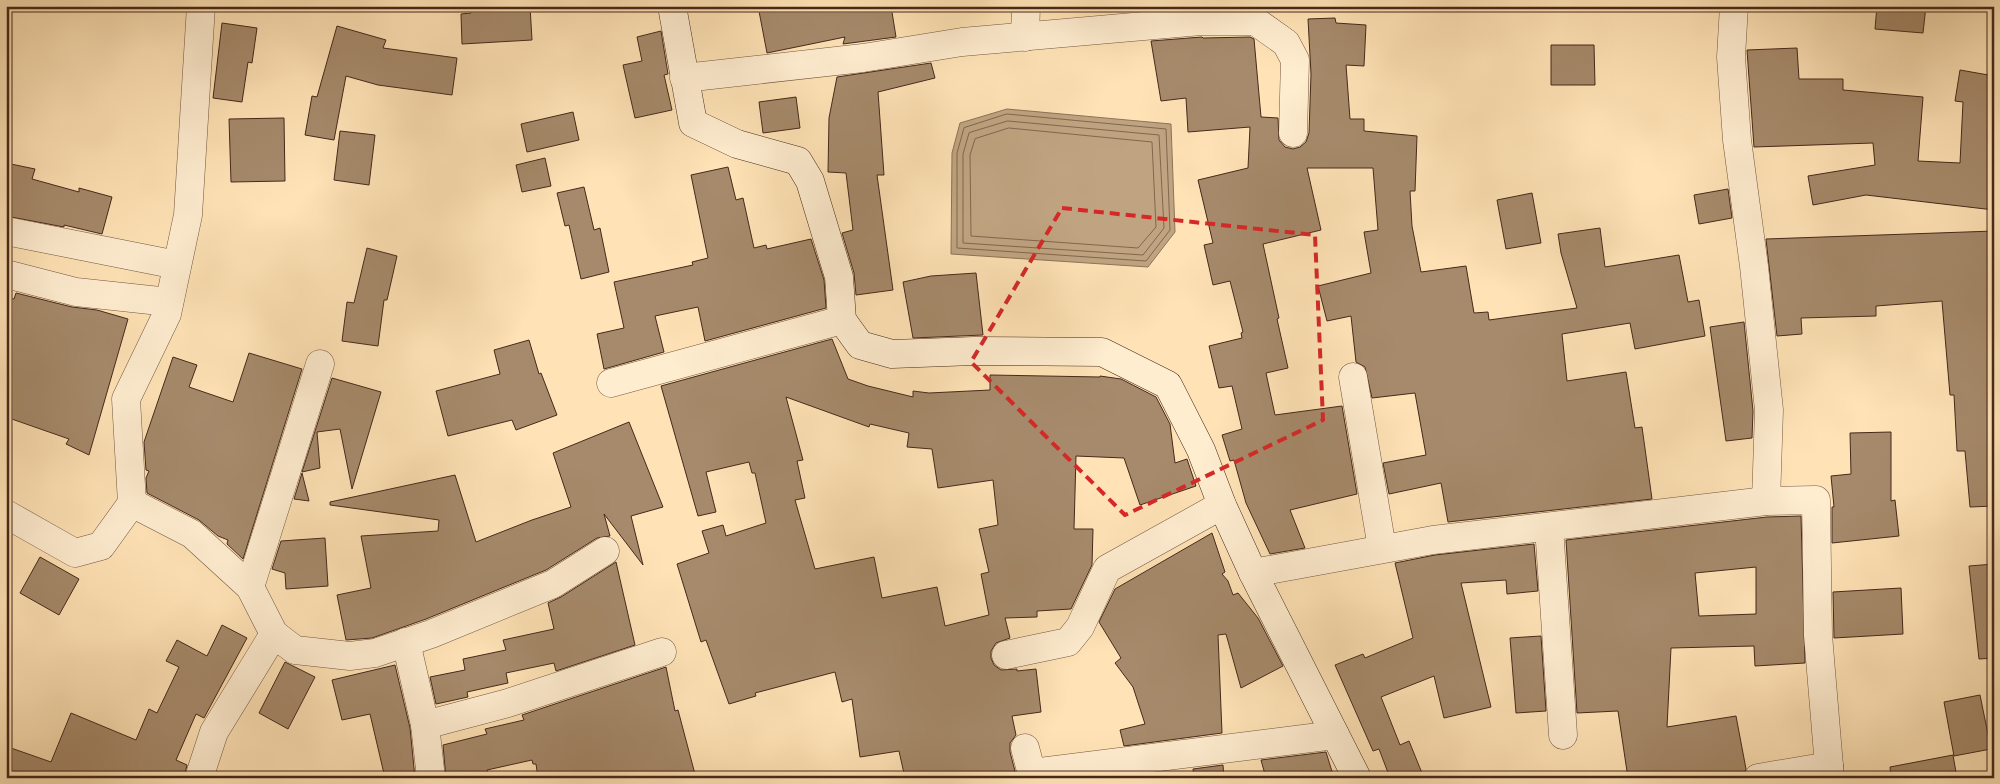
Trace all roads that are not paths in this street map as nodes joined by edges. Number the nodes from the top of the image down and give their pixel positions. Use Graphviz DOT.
graph roads {
  1 [pos="201,6"];
  2 [pos="672,6"];
  3 [pos="1026,6"];
  4 [pos="1734,6"];
  5 [pos="1026,37"];
  6 [pos="684,78"];
  7 [pos="1294,132"];
  8 [pos="6,231"];
  9 [pos="6,274"];
  10 [pos="173,283"];
  11 [pos="842,320"];
  12 [pos="320,364"];
  13 [pos="1353,377"];
  14 [pos="611,383"];
  15 [pos="1766,501"];
  16 [pos="132,502"];
  17 [pos="1222,505"];
  18 [pos="6,514"];
  19 [pos="1549,527"];
  20 [pos="1382,548"];
  21 [pos="605,551"];
  22 [pos="1253,573"];
  23 [pos="250,587"];
  24 [pos="274,634"];
  25 [pos="406,642"];
  26 [pos="662,652"];
  27 [pos="1006,655"];
  28 [pos="425,725"];
  29 [pos="1336,735"];
  30 [pos="1563,735"];
  31 [pos="1030,766"];
  32 [pos="1829,772"];
  33 [pos="199,778"];
  34 [pos="431,778"];
  35 [pos="1357,778"];
  36 [pos="1758,778"];
  1 -- 10 [label="street"];
  2 -- 6 [label="street"];
  3 -- 5 [label="street"];
  4 -- 15 [label="street"];
  5 -- 6 [label="street"];
  5 -- 7 [label="street"];
  6 -- 11 [label="street"];
  8 -- 10 [label="street"];
  9 -- 10 [label="street"];
  10 -- 16 [label="street"];
  11 -- 14 [label="street"];
  11 -- 17 [label="street"];
  12 -- 23 [label="street"];
  13 -- 20 [label="street"];
  15 -- 19 [label="street"];
  15 -- 32 [label="street"];
  16 -- 18 [label="street"];
  16 -- 23 [label="street"];
  17 -- 22 [label="street"];
  17 -- 27 [label="street"];
  19 -- 20 [label="street"];
  19 -- 30 [label="street"];
  20 -- 22 [label="street"];
  21 -- 25 [label="street"];
  22 -- 29 [label="street"];
  23 -- 24 [label="street"];
  24 -- 25 [label="street"];
  24 -- 33 [label="street"];
  25 -- 28 [label="street"];
  26 -- 28 [label="street"];
  28 -- 34 [label="street"];
  29 -- 31 [label="street"];
  29 -- 35 [label="street"];
  32 -- 36 [label="street"];
}
